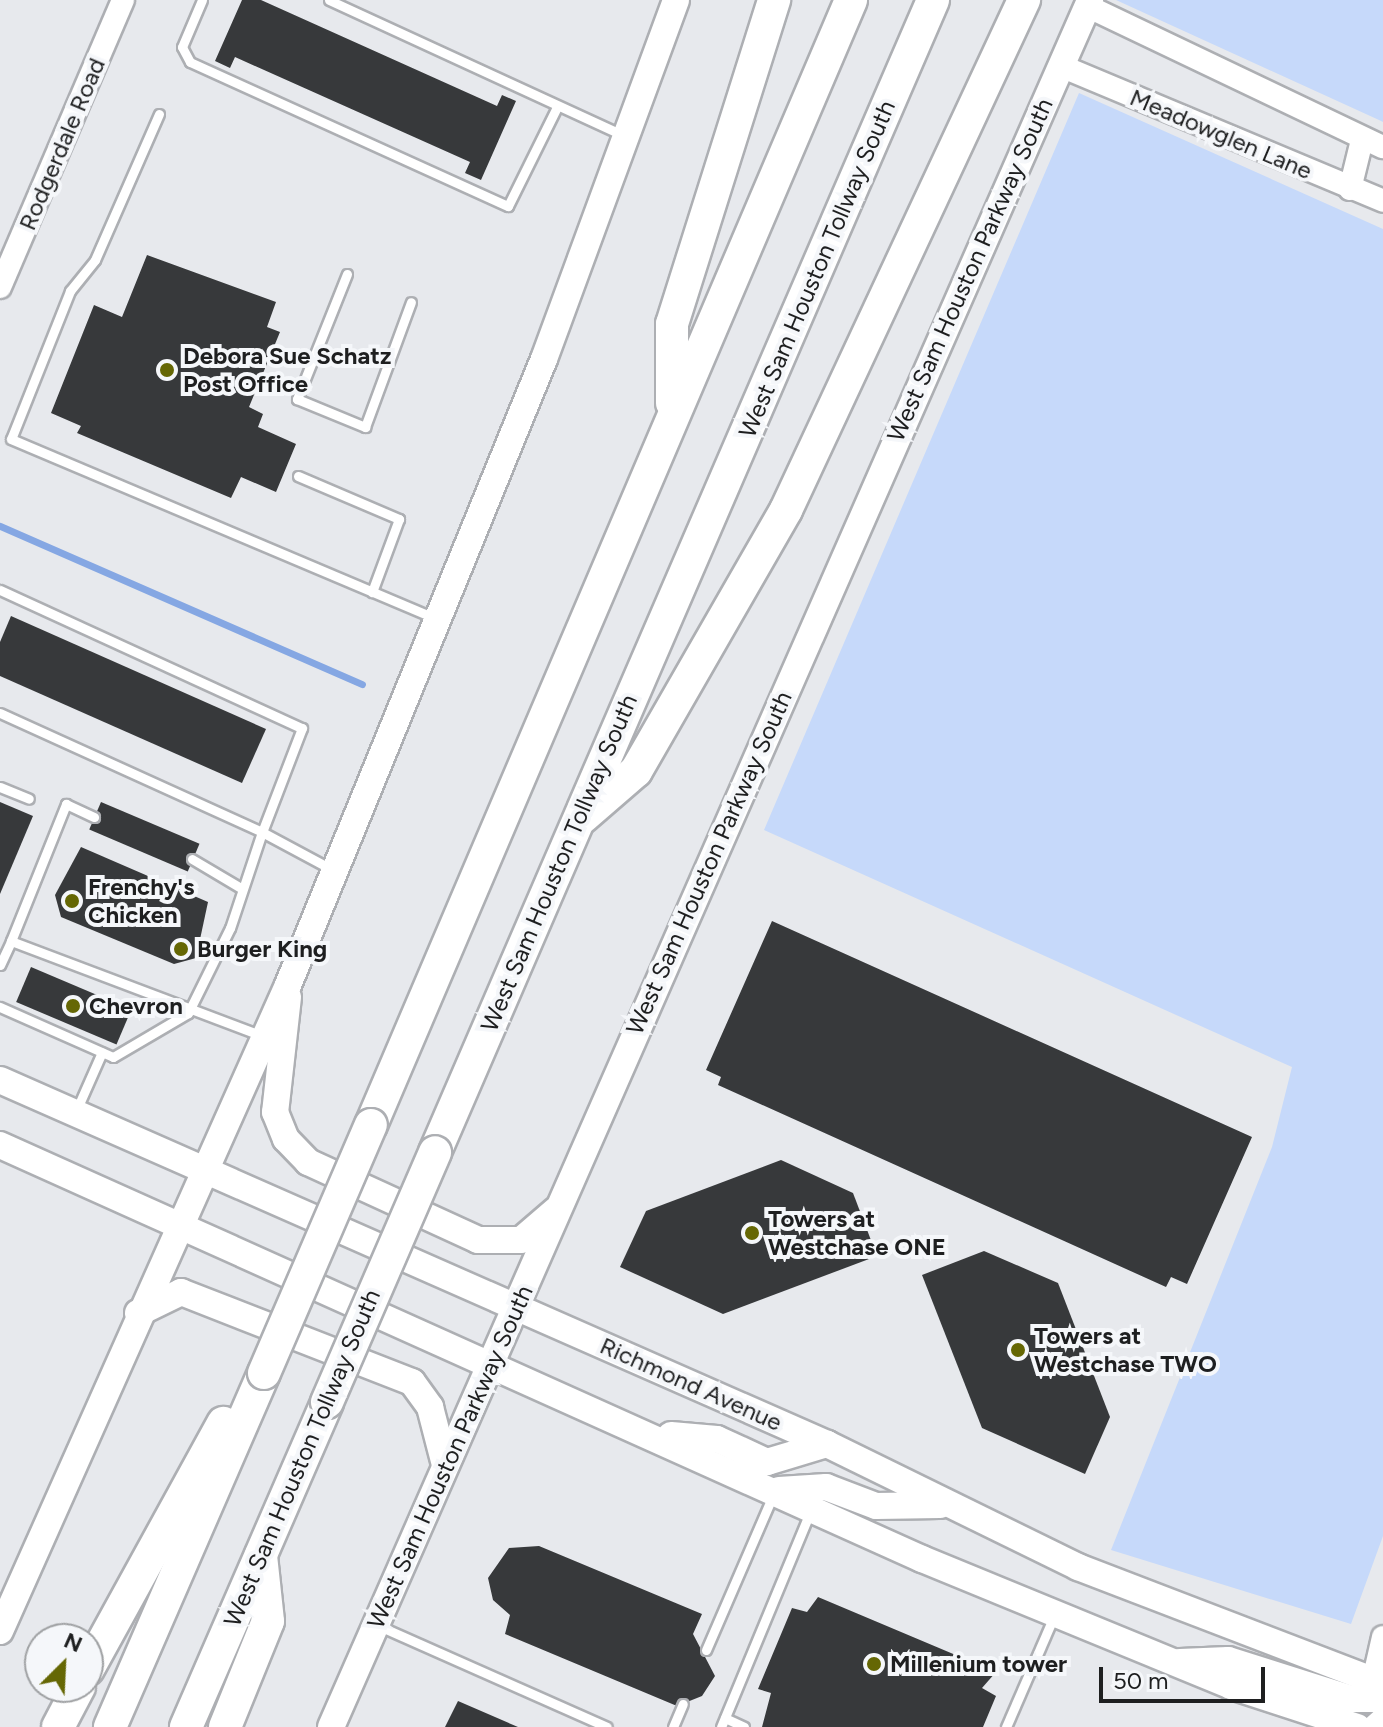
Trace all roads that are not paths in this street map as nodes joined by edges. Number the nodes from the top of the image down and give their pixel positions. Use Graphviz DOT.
graph roads {
  1 [pos="123,0"];
  2 [pos="202,0"];
  3 [pos="329,0"];
  4 [pos="676,0"];
  5 [pos="774,0"];
  6 [pos="851,0"];
  7 [pos="933,0"];
  8 [pos="1024,0"];
  9 [pos="1089,3"];
  10 [pos="1061,66"];
  11 [pos="557,107"];
  12 [pos="159,114"];
  13 [pos="626,136"];
  14 [pos="1373,144"];
  15 [pos="1350,189"];
  16 [pos="1383,201"];
  17 [pos="347,274"];
  18 [pos="0,287"];
  19 [pos="411,302"];
  20 [pos="672,418"];
  21 [pos="0,434"];
  22 [pos="11,439"];
  23 [pos="298,476"];
  24 [pos="0,590"];
  25 [pos="372,592"];
  26 [pos="439,620"];
  27 [pos="0,713"];
  28 [pos="0,787"];
  29 [pos="29,799"];
  30 [pos="94,817"];
  31 [pos="578,821"];
  32 [pos="262,832"];
  33 [pos="192,859"];
  34 [pos="334,870"];
  35 [pos="241,888"];
  36 [pos="11,941"];
  37 [pos="0,965"];
  38 [pos="288,985"];
  39 [pos="0,1007"];
  40 [pos="188,1013"];
  41 [pos="264,1037"];
  42 [pos="102,1052"];
  43 [pos="0,1080"];
  44 [pos="75,1112"];
  45 [pos="0,1145"];
  46 [pos="204,1168"];
  47 [pos="559,1208"];
  48 [pos="178,1225"];
  49 [pos="518,1308"];
  50 [pos="138,1313"];
  51 [pos="493,1363"];
  52 [pos="259,1370"];
  53 [pos="650,1433"];
  54 [pos="827,1444"];
  55 [pos="445,1465"];
  56 [pos="776,1490"];
  57 [pos="944,1505"];
  58 [pos="812,1507"];
  59 [pos="260,1555"];
  60 [pos="1055,1615"];
  61 [pos="376,1625"];
  62 [pos="0,1631"];
  63 [pos="1383,1637"];
  64 [pos="104,1641"];
  65 [pos="706,1650"];
  66 [pos="1172,1662"];
  67 [pos="1380,1688"];
  68 [pos="71,1703"];
  69 [pos="683,1704"];
  70 [pos="1383,1721"];
  71 [pos="723,1722"];
  72 [pos="58,1727"];
  73 [pos="110,1727"];
  74 [pos="186,1727"];
  75 [pos="225,1727"];
  76 [pos="331,1727"];
  77 [pos="607,1727"];
  78 [pos="673,1727"];
  79 [pos="744,1727"];
  80 [pos="1006,1727"];
  81 [pos="1357,1727"];
  82 [pos="1376,1727"];
  1 -- 18 [label="street, Rodgerdale Road"];
  2 -- 11 [label="lane"];
  3 -- 11 [label="lane"];
  4 -- 13 [label="main road"];
  5 -- 20 [label="highway"];
  6 -- 20 [label="highway"];
  7 -- 31 [label="highway, West Sam Houston Tollway South"];
  8 -- 31 [label="highway"];
  9 -- 10 [label="main road, West Sam Houston Parkway South"];
  9 -- 14 [label="street"];
  10 -- 15 [label="street, Meadowglen Lane"];
  10 -- 47 [label="main road, West Sam Houston Parkway South"];
  11 -- 13 [label="lane"];
  12 -- 22 [label="lane"];
  13 -- 26 [label="main road"];
  14 -- 15 [label="street"];
  15 -- 16 [label="street, Meadowglen Lane"];
  17 -- 19 [label="lane"];
  20 -- 52 [label="highway, bridge"];
  21 -- 22 [label="lane"];
  22 -- 25 [label="lane"];
  23 -- 25 [label="lane"];
  24 -- 32 [label="lane"];
  25 -- 26 [label="lane"];
  26 -- 34 [label="main road"];
  27 -- 32 [label="lane"];
  28 -- 29 [label="lane"];
  30 -- 36 [label="lane"];
  31 -- 59 [label="highway, West Sam Houston Tollway South, bridge"];
  32 -- 34 [label="lane"];
  32 -- 35 [label="lane"];
  33 -- 35 [label="lane"];
  34 -- 38 [label="main road"];
  35 -- 40 [label="lane"];
  36 -- 37 [label="lane"];
  36 -- 40 [label="lane"];
  38 -- 41 [label="main road"];
  38 -- 47 [label="main road"];
  39 -- 42 [label="lane"];
  40 -- 41 [label="lane"];
  40 -- 42 [label="lane"];
  41 -- 46 [label="main road"];
  42 -- 44 [label="lane"];
  43 -- 44 [label="main road, Richmond Avenue"];
  44 -- 46 [label="main road, Richmond Avenue"];
  45 -- 48 [label="main road"];
  46 -- 48 [label="main road"];
  46 -- 49 [label="main road, Richmond Avenue"];
  47 -- 49 [label="main road, West Sam Houston Parkway South"];
  48 -- 50 [label="main road"];
  48 -- 51 [label="main road"];
  49 -- 51 [label="main road, West Sam Houston Parkway South"];
  49 -- 54 [label="main road, Richmond Avenue"];
  50 -- 55 [label="main road"];
  50 -- 62 [label="main road"];
  51 -- 53 [label="main road"];
  51 -- 55 [label="main road, West Sam Houston Parkway South"];
  52 -- 64 [label="highway"];
  52 -- 73 [label="highway"];
  53 -- 54 [label="main road"];
  53 -- 56 [label="main road"];
  54 -- 57 [label="main road, Richmond Avenue"];
  55 -- 61 [label="main road, West Sam Houston Parkway South"];
  56 -- 57 [label="main road"];
  56 -- 58 [label="main road"];
  56 -- 65 [label="lane"];
  57 -- 67 [label="main road, Richmond Avenue"];
  58 -- 60 [label="main road"];
  58 -- 71 [label="lane"];
  59 -- 74 [label="highway, West Sam Houston Tollway South"];
  59 -- 75 [label="highway"];
  60 -- 66 [label="main road"];
  60 -- 80 [label="lane"];
  61 -- 76 [label="main road, West Sam Houston Parkway South"];
  61 -- 77 [label="lane"];
  63 -- 67 [label="street"];
  66 -- 67 [label="main road"];
  66 -- 81 [label="main road"];
  68 -- 72 [label="highway"];
  69 -- 78 [label="lane"];
  70 -- 82 [label="main road"];
  71 -- 79 [label="lane"];
}
